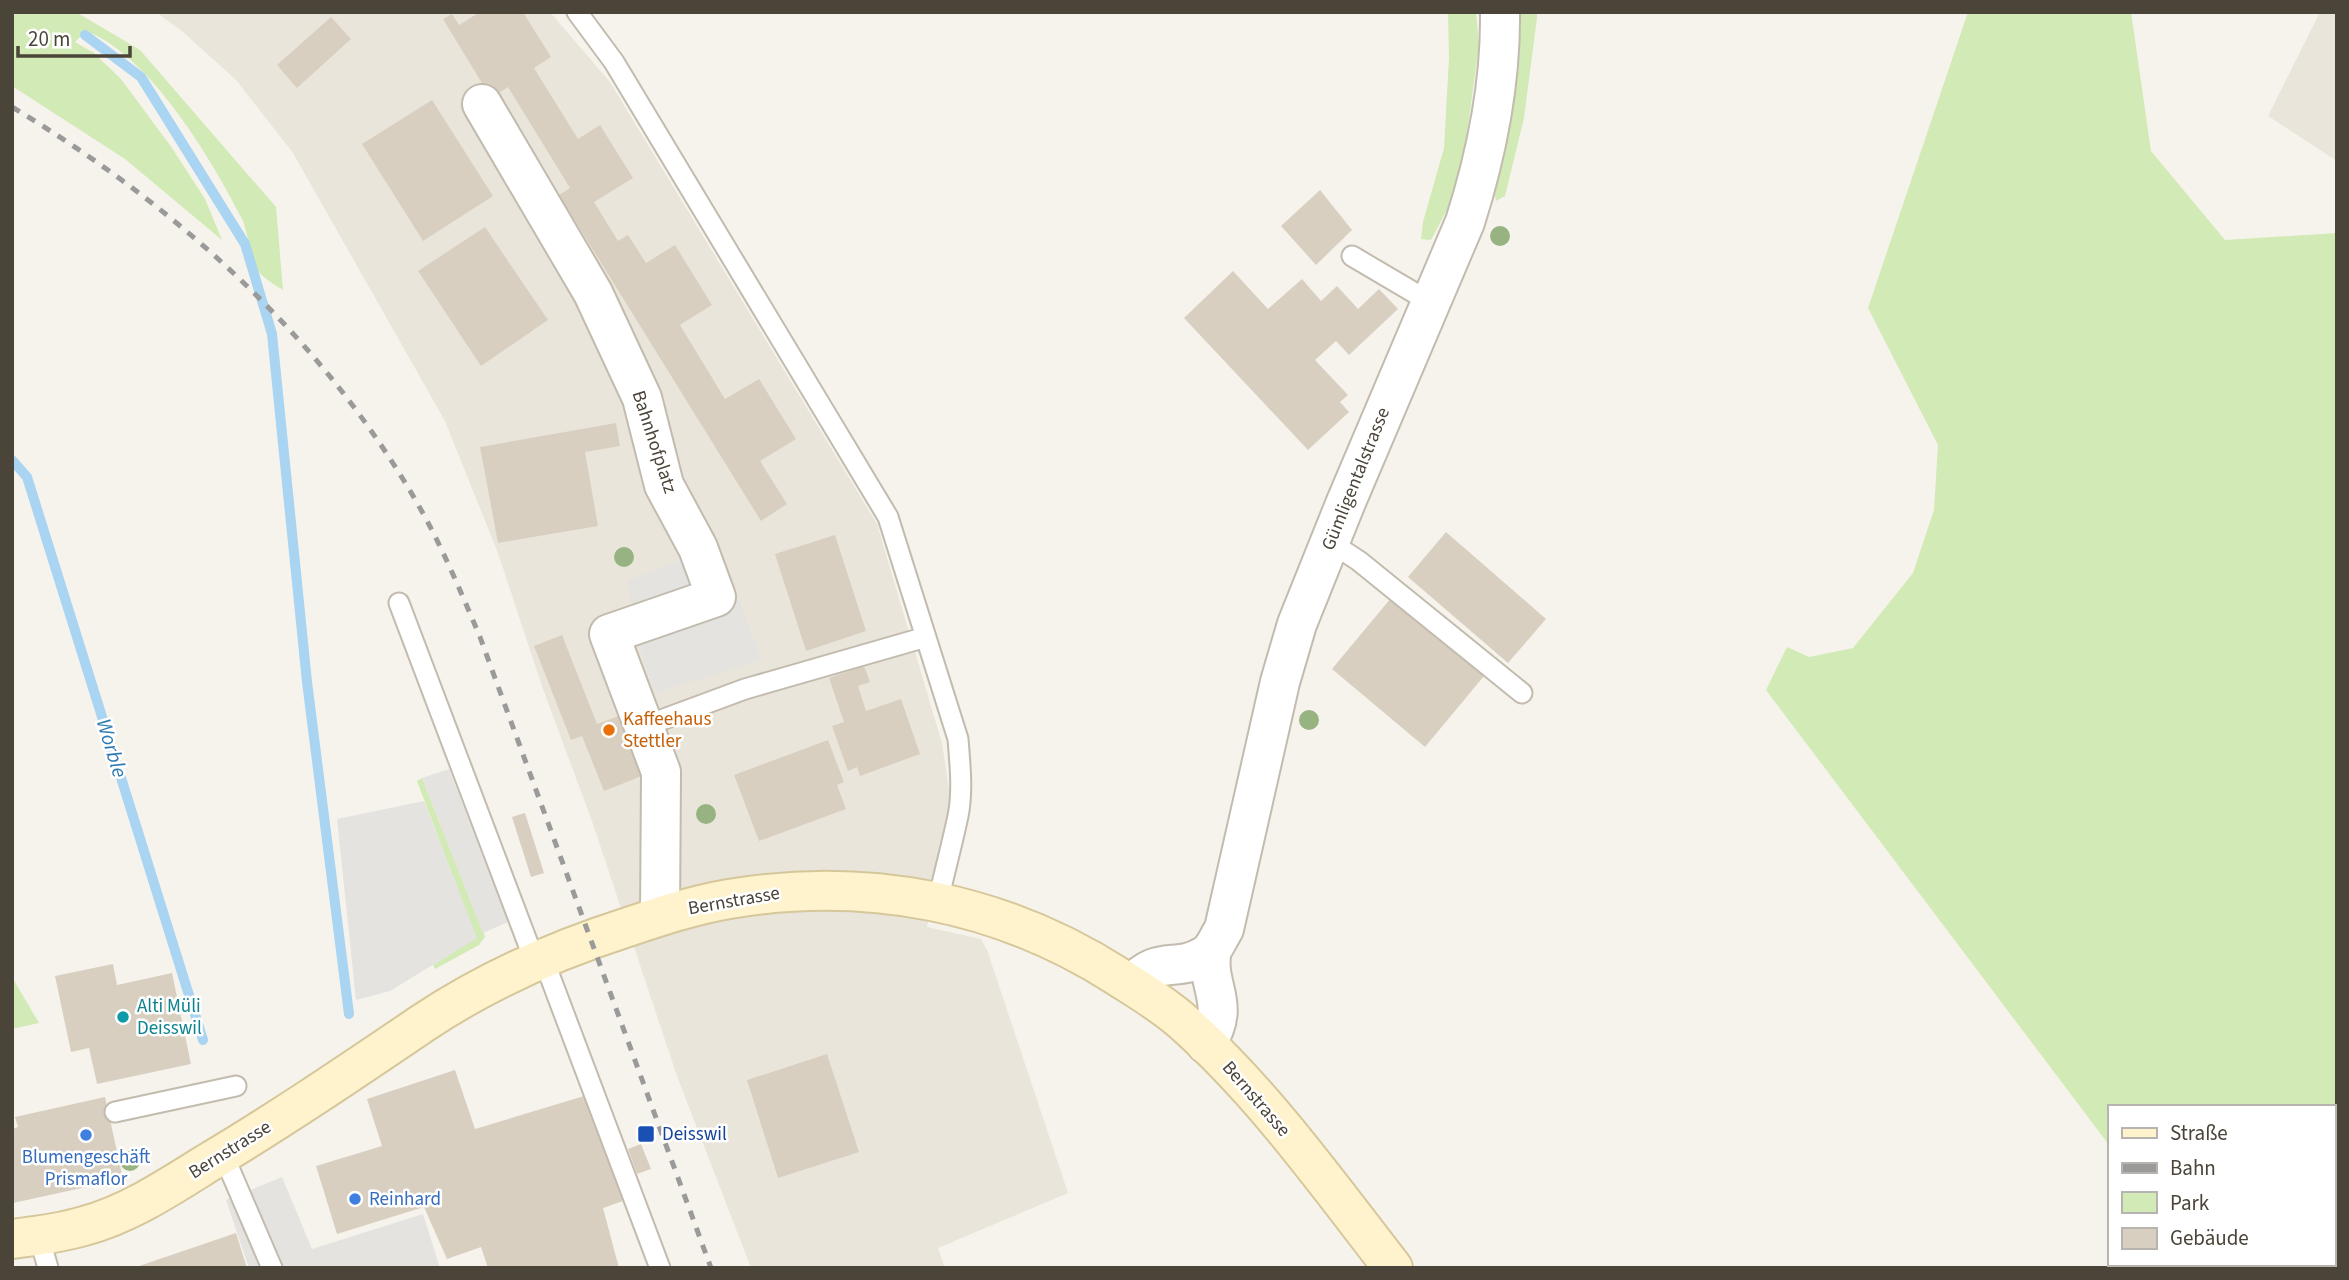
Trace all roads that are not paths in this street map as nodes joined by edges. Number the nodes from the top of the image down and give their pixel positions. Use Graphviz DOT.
graph roads {
  1 [pos="577,12"];
  2 [pos="1500,12"];
  3 [pos="482,104"];
  4 [pos="1352,256"];
  5 [pos="1430,302"];
  6 [pos="1330,542"];
  7 [pos="398,603"];
  8 [pos="926,637"];
  9 [pos="1522,693"];
  10 [pos="645,726"];
  11 [pos="938,902"];
  12 [pos="660,916"];
  13 [pos="1212,949"];
  14 [pos="539,960"];
  15 [pos="1132,985"];
  16 [pos="1206,1044"];
  17 [pos="236,1086"];
  18 [pos="115,1112"];
  19 [pos="223,1154"];
  20 [pos="33,1248"];
  21 [pos="272,1268"];
  22 [pos="660,1268"];
  23 [pos="1393,1268"];
  1 -- 8 [label="lane"];
  2 -- 5 [label="street, Gümligentalstrasse"];
  3 -- 10 [label="street, Bahnhofplatz"];
  4 -- 5 [label="lane"];
  5 -- 6 [label="street, Gümligentalstrasse"];
  6 -- 9 [label="lane"];
  6 -- 13 [label="street, Gümligentalstrasse"];
  7 -- 14 [label="lane"];
  8 -- 10 [label="lane"];
  8 -- 11 [label="lane"];
  10 -- 12 [label="street, Bahnhofplatz"];
  11 -- 12 [label="main road, Bernstrasse"];
  11 -- 15 [label="main road, Bernstrasse"];
  12 -- 14 [label="main road, Bernstrasse"];
  13 -- 15 [label="street"];
  13 -- 16 [label="street"];
  14 -- 19 [label="main road, Bernstrasse"];
  14 -- 22 [label="lane"];
  15 -- 16 [label="main road, Bernstrasse"];
  16 -- 23 [label="main road, Bernstrasse"];
  17 -- 18 [label="lane"];
  19 -- 20 [label="main road, Bernstrasse"];
  19 -- 21 [label="lane"];
}
